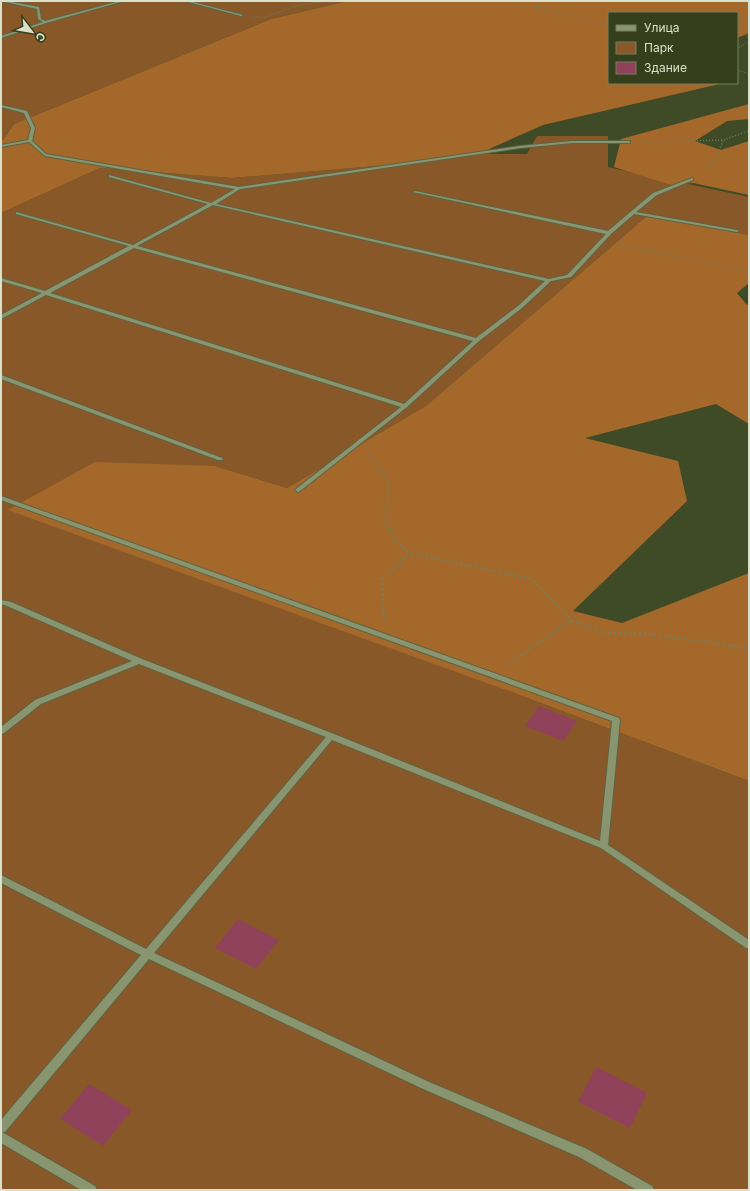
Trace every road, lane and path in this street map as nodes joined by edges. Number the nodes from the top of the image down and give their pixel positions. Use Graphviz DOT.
graph roads {
  1 [pos="2,1"];
  2 [pos="123,1"];
  3 [pos="186,1"];
  4 [pos="327,1"];
  5 [pos="502,1"];
  6 [pos="538,1"];
  7 [pos="749,3"];
  8 [pos="539,9"];
  9 [pos="738,14"];
  10 [pos="241,15"];
  11 [pos="738,17"];
  12 [pos="44,22"];
  13 [pos="608,26"];
  14 [pos="1,37"];
  15 [pos="749,40"];
  16 [pos="738,49"];
  17 [pos="738,70"];
  18 [pos="749,74"];
  19 [pos="1,106"];
  20 [pos="749,131"];
  21 [pos="722,140"];
  22 [pos="30,142"];
  23 [pos="629,142"];
  24 [pos="1,146"];
  25 [pos="110,176"];
  26 [pos="692,179"];
  27 [pos="239,188"];
  28 [pos="415,192"];
  29 [pos="212,204"];
  30 [pos="18,213"];
  31 [pos="634,213"];
  32 [pos="737,231"];
  33 [pos="609,233"];
  34 [pos="603,242"];
  35 [pos="133,246"];
  36 [pos="749,271"];
  37 [pos="1,279"];
  38 [pos="549,280"];
  39 [pos="45,293"];
  40 [pos="1,317"];
  41 [pos="477,340"];
  42 [pos="1,377"];
  43 [pos="405,406"];
  44 [pos="370,434"];
  45 [pos="220,459"];
  46 [pos="298,490"];
  47 [pos="1,498"];
  48 [pos="410,553"];
  49 [pos="1,602"];
  50 [pos="572,620"];
  51 [pos="385,636"];
  52 [pos="749,648"];
  53 [pos="139,661"];
  54 [pos="492,675"];
  55 [pos="1,731"];
  56 [pos="331,736"];
  57 [pos="604,846"];
  58 [pos="1,879"];
  59 [pos="749,946"];
  60 [pos="148,954"];
  61 [pos="1,1128"];
  62 [pos="1,1137"];
  63 [pos="91,1190"];
  64 [pos="648,1190"];
  1 -- 12 [label="street"];
  2 -- 12 [label="street"];
  3 -- 10 [label="street"];
  4 -- 10 [label="path"];
  5 -- 8 [label="path"];
  6 -- 8 [label="path"];
  7 -- 9 [label="path"];
  8 -- 13 [label="path"];
  11 -- 15 [label="path"];
  12 -- 14 [label="street"];
  15 -- 16 [label="path"];
  17 -- 18 [label="path"];
  19 -- 22 [label="street"];
  20 -- 21 [label="path"];
  21 -- 23 [label="path"];
  21 -- 26 [label="path"];
  22 -- 24 [label="street"];
  22 -- 27 [label="street"];
  23 -- 27 [label="street"];
  25 -- 29 [label="street"];
  26 -- 31 [label="street"];
  27 -- 29 [label="street"];
  28 -- 33 [label="street"];
  29 -- 35 [label="street"];
  29 -- 38 [label="street"];
  30 -- 35 [label="street"];
  31 -- 32 [label="street"];
  31 -- 33 [label="street"];
  33 -- 34 [label="street"];
  34 -- 36 [label="path"];
  34 -- 38 [label="street"];
  35 -- 39 [label="street"];
  35 -- 41 [label="street"];
  37 -- 39 [label="street"];
  38 -- 41 [label="street"];
  39 -- 40 [label="street"];
  39 -- 43 [label="street"];
  41 -- 43 [label="street"];
  42 -- 45 [label="street"];
  43 -- 44 [label="street"];
  44 -- 46 [label="street"];
  44 -- 48 [label="path"];
  47 -- 51 [label="street"];
  48 -- 50 [label="path"];
  48 -- 51 [label="path"];
  49 -- 53 [label="street"];
  50 -- 52 [label="path"];
  50 -- 54 [label="path"];
  51 -- 54 [label="street"];
  53 -- 55 [label="street"];
  53 -- 56 [label="street"];
  54 -- 57 [label="street"];
  56 -- 57 [label="street"];
  56 -- 60 [label="street"];
  57 -- 59 [label="street"];
  58 -- 60 [label="street"];
  60 -- 61 [label="street"];
  60 -- 64 [label="street"];
  62 -- 63 [label="street"];
}
